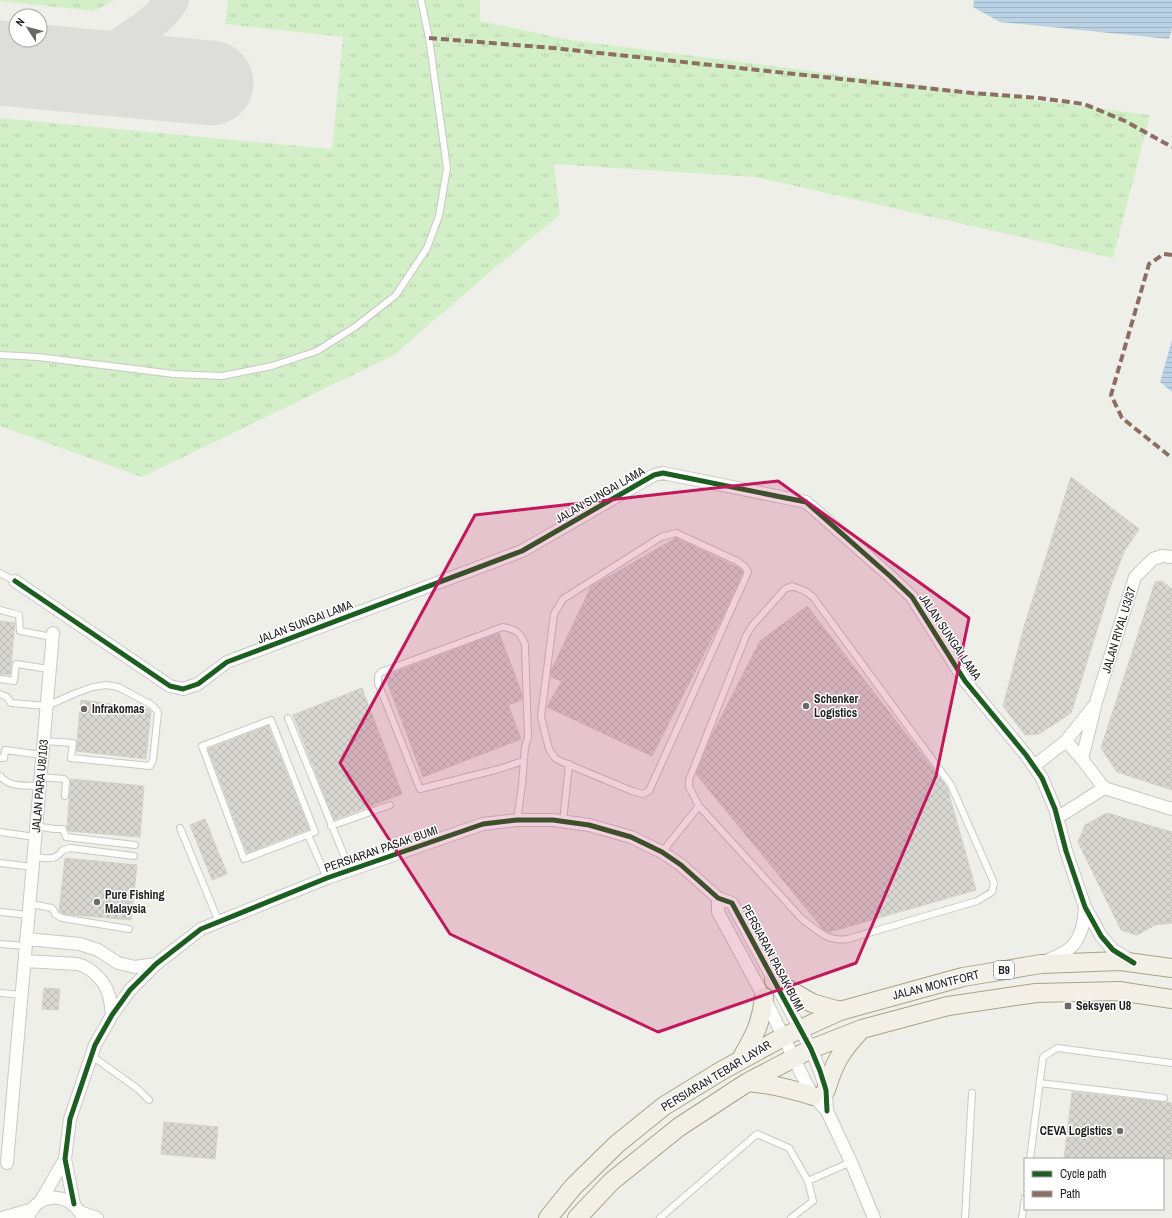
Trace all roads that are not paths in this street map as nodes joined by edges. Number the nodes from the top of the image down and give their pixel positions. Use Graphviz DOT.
graph roads {
  1 [pos="422,0"];
  2 [pos="0,355"];
  3 [pos="1172,557"];
  4 [pos="0,573"];
  5 [pos="15,580"];
  6 [pos="0,610"];
  7 [pos="52,635"];
  8 [pos="49,669"];
  9 [pos="0,680"];
  10 [pos="0,694"];
  11 [pos="1096,702"];
  12 [pos="47,706"];
  13 [pos="288,718"];
  14 [pos="43,741"];
  15 [pos="1066,742"];
  16 [pos="42,755"];
  17 [pos="0,758"];
  18 [pos="1082,759"];
  19 [pos="523,761"];
  20 [pos="569,764"];
  21 [pos="1034,766"];
  22 [pos="0,776"];
  23 [pos="40,781"];
  24 [pos="1104,788"];
  25 [pos="65,796"];
  26 [pos="390,805"];
  27 [pos="699,806"];
  28 [pos="1172,809"];
  29 [pos="1057,818"];
  30 [pos="517,820"];
  31 [pos="563,822"];
  32 [pos="331,826"];
  33 [pos="180,828"];
  34 [pos="36,831"];
  35 [pos="0,832"];
  36 [pos="308,835"];
  37 [pos="135,845"];
  38 [pos="662,852"];
  39 [pos="134,856"];
  40 [pos="33,862"];
  41 [pos="0,863"];
  42 [pos="350,870"];
  43 [pos="327,878"];
  44 [pos="718,898"];
  45 [pos="1085,906"];
  46 [pos="29,910"];
  47 [pos="0,912"];
  48 [pos="219,922"];
  49 [pos="129,929"];
  50 [pos="26,942"];
  51 [pos="0,944"];
  52 [pos="25,961"];
  53 [pos="1134,963"];
  54 [pos="156,964"];
  55 [pos="1041,964"];
  56 [pos="1172,968"];
  57 [pos="774,981"];
  58 [pos="0,993"];
  59 [pos="22,995"];
  60 [pos="764,997"];
  61 [pos="1172,1000"];
  62 [pos="840,1011"];
  63 [pos="112,1015"];
  64 [pos="800,1029"];
  65 [pos="862,1029"];
  66 [pos="783,1037"];
  67 [pos="811,1049"];
  68 [pos="92,1056"];
  69 [pos="794,1057"];
  70 [pos="742,1059"];
  71 [pos="1172,1063"];
  72 [pos="748,1082"];
  73 [pos="1040,1083"];
  74 [pos="820,1093"];
  75 [pos="972,1093"];
  76 [pos="1164,1098"];
  77 [pos="149,1100"];
  78 [pos="1030,1158"];
  79 [pos="65,1159"];
  80 [pos="851,1162"];
  81 [pos="7,1163"];
  82 [pos="808,1181"];
  83 [pos="1024,1205"];
  84 [pos="33,1210"];
  85 [pos="79,1211"];
  86 [pos="2,1218"];
  87 [pos="97,1218"];
  88 [pos="548,1218"];
  89 [pos="577,1218"];
  90 [pos="660,1218"];
  91 [pos="791,1218"];
  92 [pos="874,1218"];
  93 [pos="965,1218"];
  94 [pos="1022,1218"];
  1 -- 2 [label="lane"];
  3 -- 11 [label="street, JALAN RIYAL U3/37"];
  4 -- 5 [label="lane"];
  5 -- 21 [label="street, JALAN SUNGAI LAMA"];
  6 -- 7 [label="lane"];
  7 -- 8 [label="street, JALAN PARA U8/103"];
  8 -- 9 [label="lane"];
  8 -- 12 [label="street, JALAN PARA U8/103"];
  10 -- 12 [label="lane"];
  11 -- 15 [label="street"];
  11 -- 18 [label="street, JALAN RIYAL U3/37"];
  12 -- 14 [label="street, JALAN PARA U8/103"];
  12 -- 14 [label="lane"];
  13 -- 32 [label="lane"];
  14 -- 16 [label="street, JALAN PARA U8/103"];
  15 -- 18 [label="street"];
  15 -- 21 [label="street"];
  16 -- 17 [label="lane"];
  16 -- 23 [label="street, JALAN PARA U8/103"];
  18 -- 24 [label="street"];
  19 -- 19 [label="lane"];
  19 -- 30 [label="lane"];
  20 -- 20 [label="lane"];
  20 -- 31 [label="lane"];
  21 -- 29 [label="street, JALAN SUNGAI LAMA"];
  22 -- 23 [label="lane"];
  23 -- 25 [label="lane"];
  23 -- 34 [label="street, JALAN PARA U8/103"];
  24 -- 28 [label="street"];
  24 -- 29 [label="street"];
  26 -- 32 [label="lane"];
  27 -- 27 [label="lane"];
  27 -- 38 [label="lane"];
  29 -- 45 [label="street, JALAN SUNGAI LAMA"];
  30 -- 31 [label="street, PERSIARAN PASAK BUMI"];
  30 -- 42 [label="street, PERSIARAN PASAK BUMI"];
  31 -- 38 [label="street, PERSIARAN PASAK BUMI"];
  32 -- 42 [label="lane"];
  33 -- 48 [label="lane"];
  34 -- 35 [label="lane"];
  34 -- 37 [label="lane"];
  34 -- 40 [label="street, JALAN PARA U8/103"];
  36 -- 36 [label="lane"];
  36 -- 43 [label="lane"];
  38 -- 44 [label="street, PERSIARAN PASAK BUMI"];
  39 -- 40 [label="lane"];
  40 -- 41 [label="lane"];
  40 -- 46 [label="street, JALAN PARA U8/103"];
  42 -- 43 [label="street, PERSIARAN PASAK BUMI"];
  43 -- 48 [label="street, PERSIARAN PASAK BUMI"];
  44 -- 57 [label="street, PERSIARAN PASAK BUMI"];
  44 -- 60 [label="street"];
  45 -- 53 [label="street, JALAN SUNGAI LAMA"];
  45 -- 55 [label="street"];
  46 -- 47 [label="lane"];
  46 -- 49 [label="lane"];
  46 -- 50 [label="street, JALAN PARA U8/103"];
  48 -- 54 [label="street, PERSIARAN PASAK BUMI"];
  50 -- 51 [label="lane"];
  50 -- 52 [label="street, JALAN PARA U8/103"];
  50 -- 54 [label="street"];
  52 -- 59 [label="street, JALAN PARA U8/103"];
  52 -- 63 [label="street"];
  53 -- 55 [label="main road, JALAN MONTFORT / B9"];
  53 -- 56 [label="main road, JALAN MONTFORT / B9"];
  54 -- 63 [label="street, PERSIARAN PASAK BUMI"];
  55 -- 62 [label="main road, JALAN MONTFORT / B9"];
  57 -- 62 [label="main road"];
  57 -- 64 [label="street, PERSIARAN PASAK BUMI"];
  58 -- 59 [label="lane"];
  59 -- 81 [label="street, JALAN PARA U8/103"];
  60 -- 66 [label="street"];
  60 -- 70 [label="main road"];
  61 -- 65 [label="main road, JALAN MONTFORT / B9"];
  62 -- 64 [label="main road, JALAN MONTFORT / B9"];
  63 -- 68 [label="street, PERSIARAN PASAK BUMI"];
  64 -- 66 [label="main road, PERSIARAN TEBAR LAYAR"];
  64 -- 67 [label="street, PERSIARAN PASAK BUMI"];
  65 -- 67 [label="main road, JALAN MONTFORT / B9"];
  65 -- 74 [label="main road"];
  66 -- 69 [label="street"];
  66 -- 70 [label="main road, PERSIARAN TEBAR LAYAR"];
  67 -- 69 [label="main road, PERSIARAN TEBAR LAYAR"];
  67 -- 74 [label="street, PERSIARAN PASAK BUMI"];
  68 -- 77 [label="lane"];
  68 -- 79 [label="street, PERSIARAN PASAK BUMI"];
  69 -- 72 [label="main road, PERSIARAN TEBAR LAYAR"];
  69 -- 74 [label="street"];
  70 -- 88 [label="main road, PERSIARAN TEBAR LAYAR"];
  71 -- 73 [label="lane"];
  72 -- 74 [label="main road"];
  72 -- 89 [label="main road, PERSIARAN TEBAR LAYAR"];
  73 -- 76 [label="lane"];
  73 -- 78 [label="lane"];
  74 -- 80 [label="street"];
  75 -- 93 [label="lane"];
  79 -- 84 [label="street, PERSIARAN PASAK BUMI"];
  79 -- 85 [label="street, PERSIARAN PASAK BUMI"];
  80 -- 82 [label="lane"];
  80 -- 92 [label="street"];
  82 -- 90 [label="lane"];
  82 -- 91 [label="lane"];
  83 -- 94 [label="lane"];
  84 -- 85 [label="street"];
  84 -- 86 [label="street"];
  85 -- 87 [label="street"];
}
